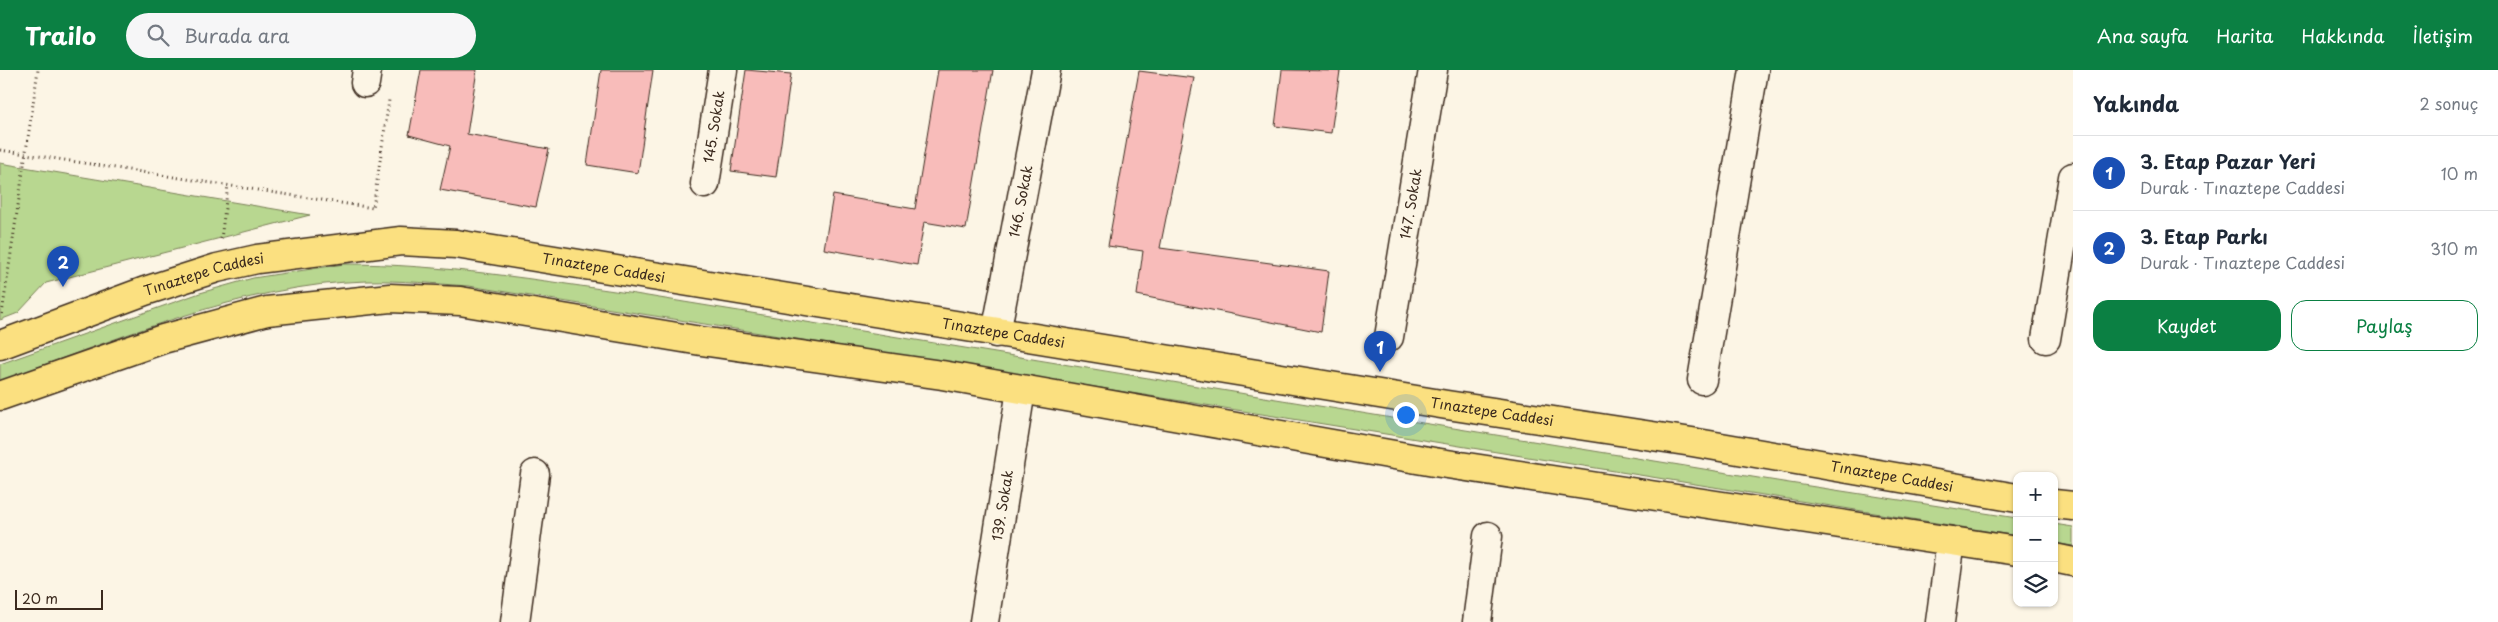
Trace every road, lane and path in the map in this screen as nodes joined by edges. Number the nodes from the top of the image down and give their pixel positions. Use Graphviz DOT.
graph roads {
  1 [pos="38,70"];
  2 [pos="723,70"];
  3 [pos="1046,70"];
  4 [pos="1433,70"];
  5 [pos="1754,70"];
  6 [pos="366,76"];
  7 [pos="0,150"];
  8 [pos="25,154"];
  9 [pos="2073,177"];
  10 [pos="705,184"];
  11 [pos="228,185"];
  12 [pos="218,268"];
  13 [pos="1,318"];
  14 [pos="996,333"];
  15 [pos="1389,337"];
  16 [pos="2046,339"];
  17 [pos="0,345"];
  18 [pos="1702,380"];
  19 [pos="1021,390"];
  20 [pos="0,396"];
  21 [pos="535,474"];
  22 [pos="2013,497"];
  23 [pos="2058,504"];
  24 [pos="2073,506"];
  25 [pos="1488,536"];
  26 [pos="1951,541"];
  27 [pos="2013,550"];
  28 [pos="2058,559"];
  29 [pos="2073,562"];
  30 [pos="515,622"];
  31 [pos="984,622"];
  32 [pos="1477,622"];
  33 [pos="1940,622"];
  1 -- 8 [label="path"];
  2 -- 10 [label="street, 145. Sokak"];
  3 -- 14 [label="street, 146. Sokak"];
  4 -- 15 [label="street, 147. Sokak"];
  5 -- 18 [label="street"];
  6 -- 11 [label="path"];
  7 -- 8 [label="path"];
  8 -- 11 [label="path"];
  8 -- 13 [label="path"];
  9 -- 16 [label="street"];
  11 -- 12 [label="path"];
  12 -- 14 [label="main road, Tınaztepe Caddesi"];
  12 -- 17 [label="main road, Tınaztepe Caddesi"];
  14 -- 22 [label="main road, Tınaztepe Caddesi"];
  19 -- 20 [label="main road"];
  19 -- 26 [label="main road"];
  19 -- 31 [label="street, 139. Sokak"];
  21 -- 30 [label="street"];
  23 -- 24 [label="main road"];
  25 -- 32 [label="street"];
  26 -- 27 [label="main road"];
  26 -- 33 [label="street"];
  28 -- 29 [label="main road"];
}
